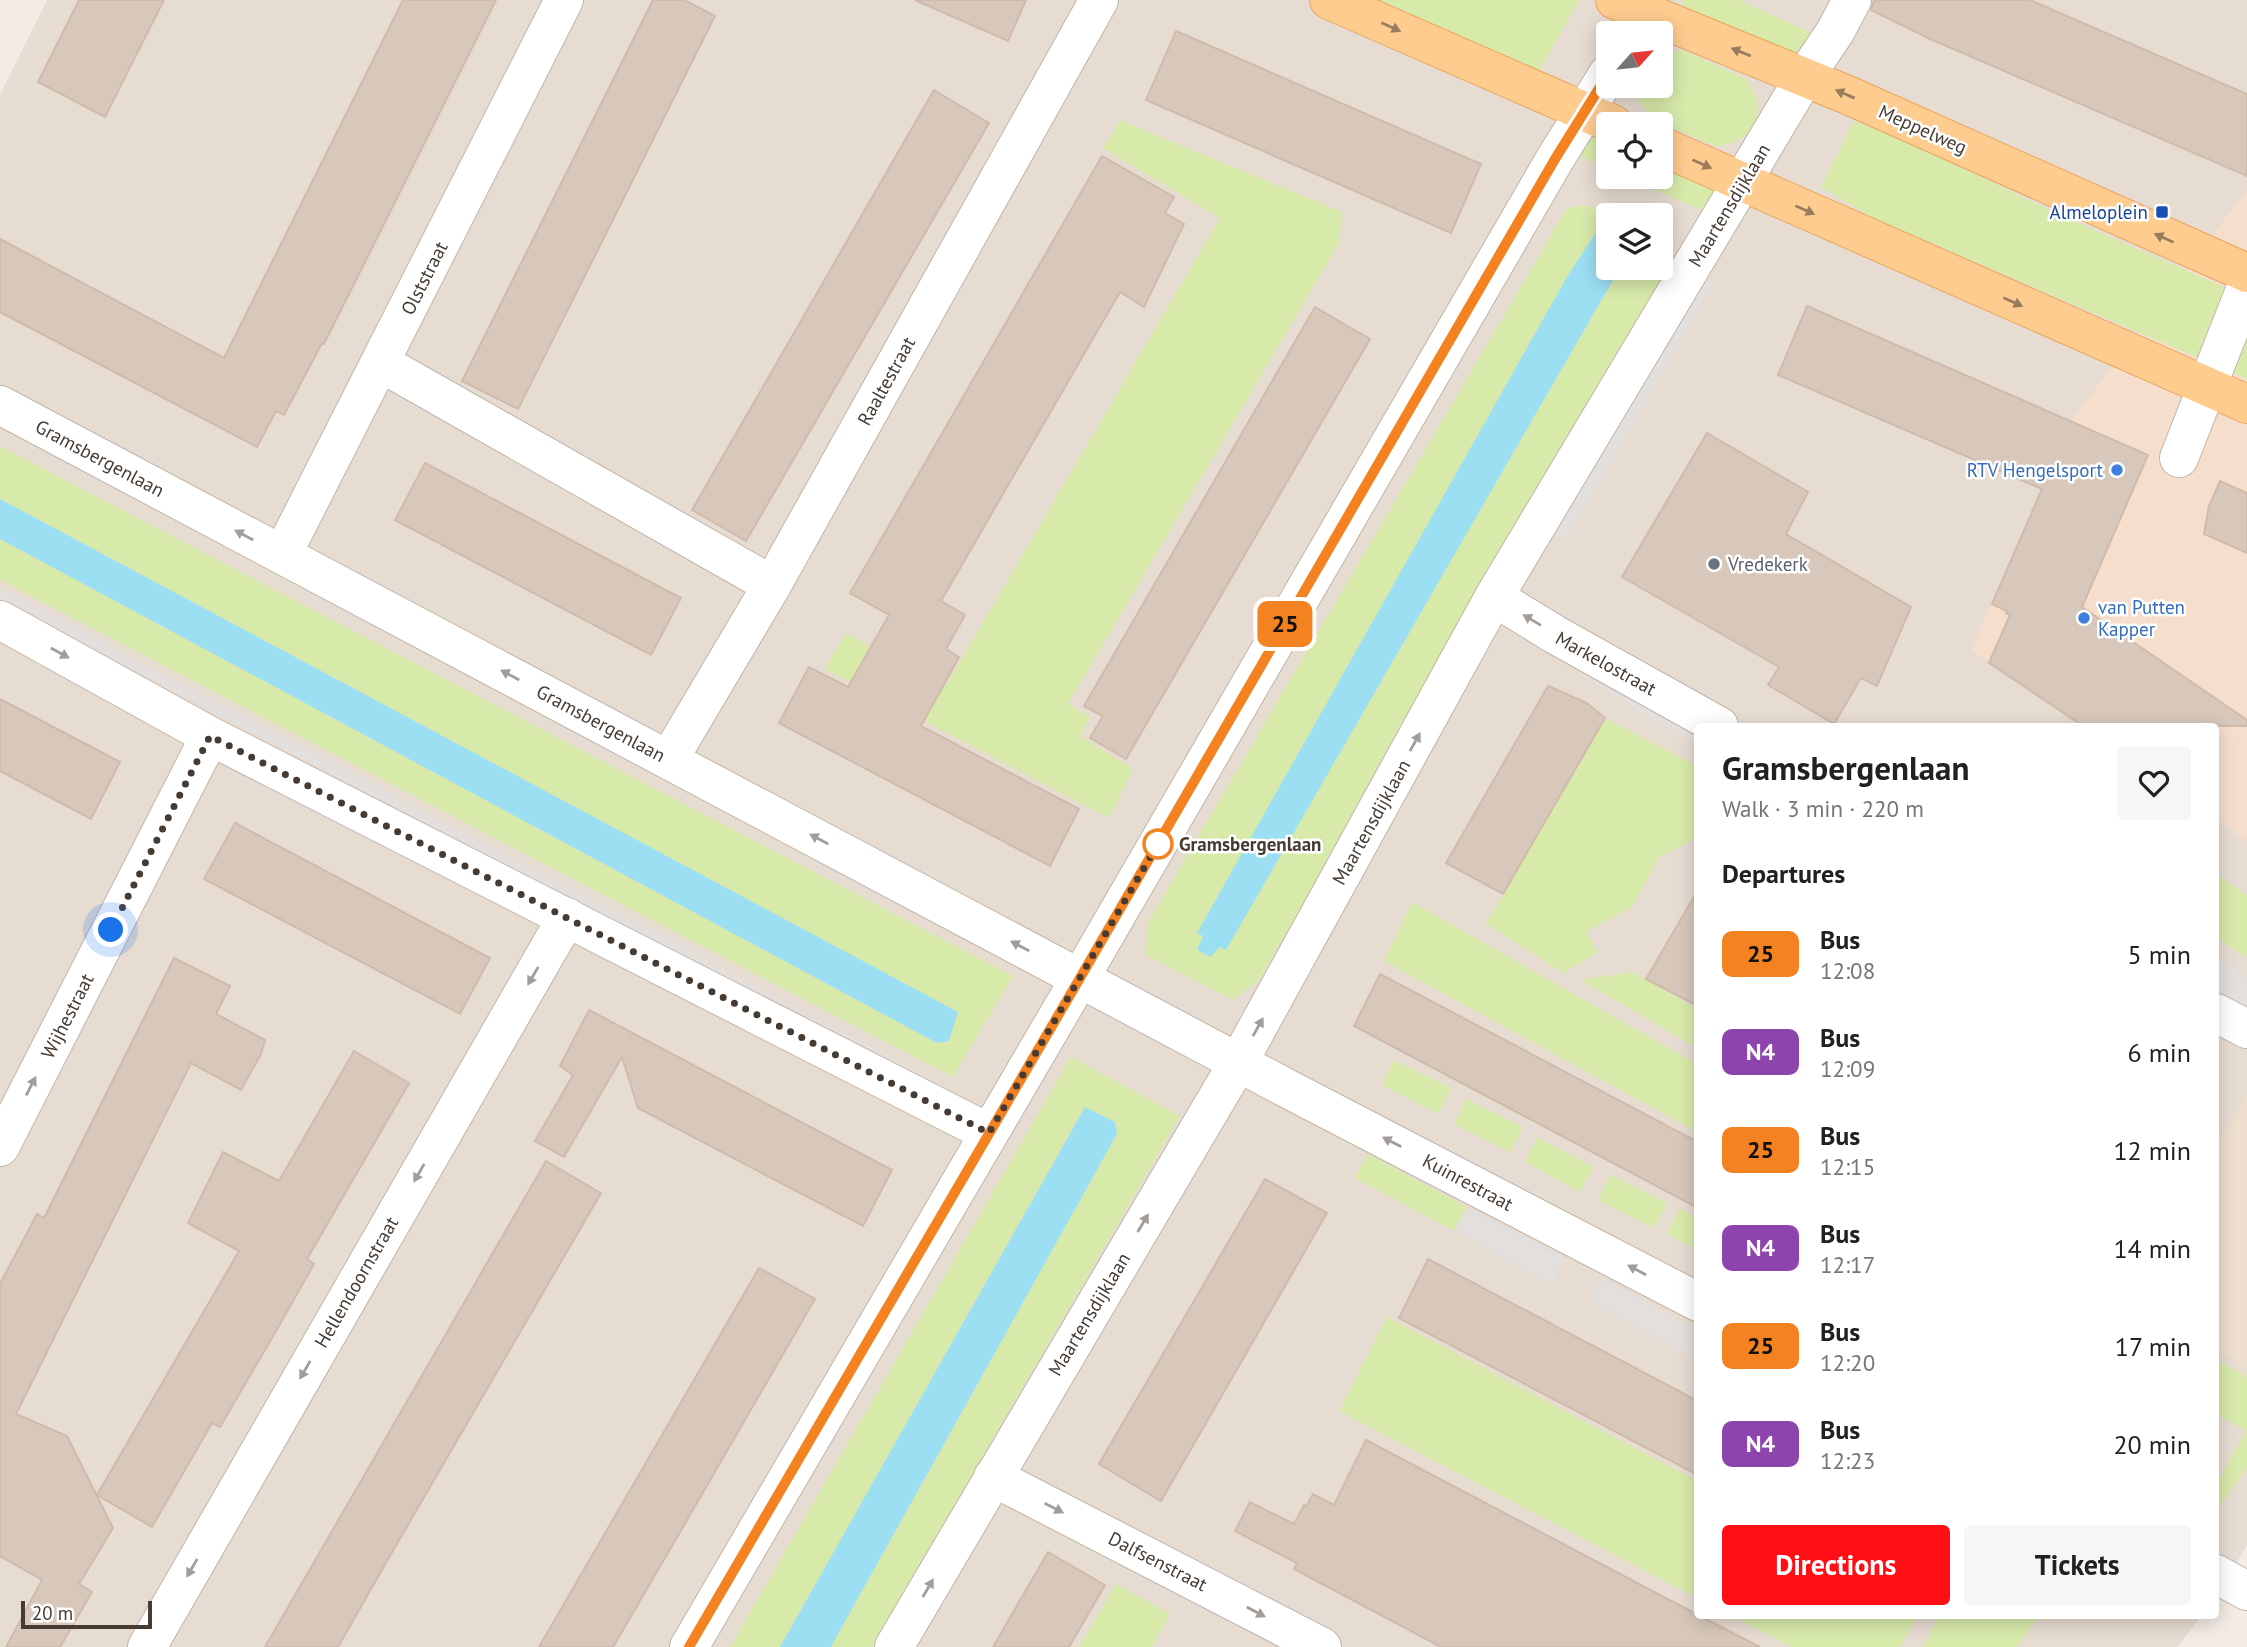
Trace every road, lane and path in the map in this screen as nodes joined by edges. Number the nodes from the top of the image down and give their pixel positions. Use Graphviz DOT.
graph roads {
  1 [pos="564,0"];
  2 [pos="1099,0"];
  3 [pos="1329,0"];
  4 [pos="1852,0"];
  5 [pos="1640,12"];
  6 [pos="1804,78"];
  7 [pos="1596,117"];
  8 [pos="1596,121"];
  9 [pos="1673,151"];
  10 [pos="1743,182"];
  11 [pos="2240,275"];
  12 [pos="380,363"];
  13 [pos="2194,381"];
  14 [pos="2247,404"];
  15 [pos="0,405"];
  16 [pos="2179,458"];
  17 [pos="282,555"];
  18 [pos="772,585"];
  19 [pos="1494,597"];
  20 [pos="0,620"];
  21 [pos="1714,723"];
  22 [pos="210,736"];
  23 [pos="669,759"];
  24 [pos="567,917"];
  25 [pos="1080,978"];
  26 [pos="2219,1015"];
  27 [pos="2247,1029"];
  28 [pos="1239,1061"];
  29 [pos="989,1133"];
  30 [pos="0,1147"];
  31 [pos="1694,1300"];
  32 [pos="993,1477"];
  33 [pos="2219,1576"];
  34 [pos="2247,1591"];
  35 [pos="147,1647"];
  36 [pos="688,1647"];
  37 [pos="894,1647"];
  38 [pos="1322,1647"];
  1 -- 12 [label="street, Olststraat"];
  2 -- 18 [label="street, Raaltestraat"];
  3 -- 7 [label="main road, one-way"];
  4 -- 6 [label="street, Maartensdijklaan"];
  6 -- 5 [label="main road, Meppelweg, one-way"];
  6 -- 10 [label="street, Maartensdijklaan"];
  11 -- 6 [label="main road, Meppelweg, one-way"];
  8 -- 25 [label="street"];
  9 -- 10 [label="main road, one-way"];
  10 -- 13 [label="main road, one-way"];
  10 -- 19 [label="street, Maartensdijklaan"];
  11 -- 13 [label="street"];
  12 -- 17 [label="street, Olststraat"];
  12 -- 18 [label="street"];
  13 -- 14 [label="main road"];
  13 -- 16 [label="street"];
  17 -- 15 [label="street, Gramsbergenlaan, one-way"];
  23 -- 17 [label="street, Gramsbergenlaan, one-way"];
  18 -- 23 [label="street, Raaltestraat"];
  21 -- 19 [label="street, Markelostraat, one-way"];
  28 -- 19 [label="street, Maartensdijklaan, one-way"];
  20 -- 22 [label="street, one-way"];
  22 -- 24 [label="street"];
  30 -- 22 [label="street, Wijhestraat, one-way"];
  25 -- 23 [label="street, Gramsbergenlaan, one-way"];
  24 -- 29 [label="street"];
  24 -- 35 [label="street, Hellendoornstraat, one-way"];
  25 -- 28 [label="street, Gramsbergenlaan"];
  25 -- 29 [label="street"];
  26 -- 27 [label="street"];
  31 -- 28 [label="street, Kuinrestraat, one-way"];
  32 -- 28 [label="street, Maartensdijklaan, one-way"];
  29 -- 36 [label="street"];
  37 -- 32 [label="street, Maartensdijklaan, one-way"];
  32 -- 38 [label="street, Dalfsenstraat, one-way"];
  33 -- 34 [label="street"];
}
